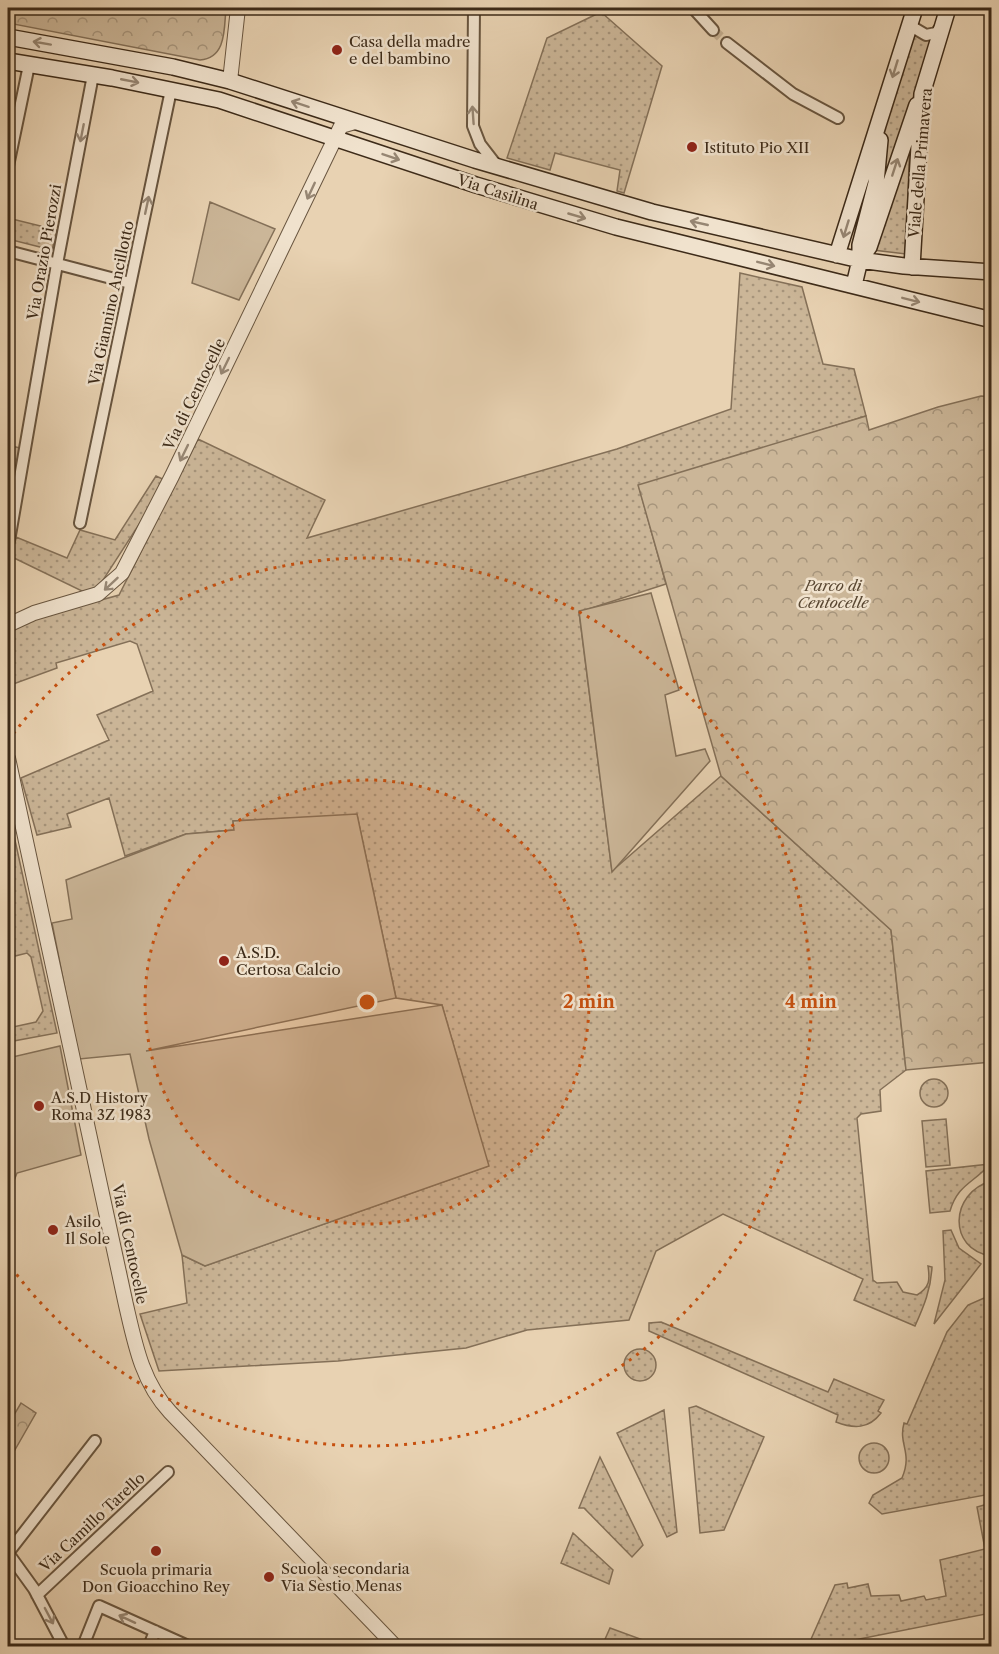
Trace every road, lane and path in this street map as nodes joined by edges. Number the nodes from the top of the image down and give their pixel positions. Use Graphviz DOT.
graph roads {
  1 [pos="238,8"];
  2 [pos="474,8"];
  3 [pos="693,8"];
  4 [pos="915,8"];
  5 [pos="948,8"];
  6 [pos="909,25"];
  7 [pos="943,25"];
  8 [pos="713,30"];
  9 [pos="8,37"];
  10 [pos="727,43"];
  11 [pos="77,50"];
  12 [pos="102,54"];
  13 [pos="8,61"];
  14 [pos="29,65"];
  15 [pos="73,73"];
  16 [pos="93,75"];
  17 [pos="230,81"];
  18 [pos="171,90"];
  19 [pos="922,94"];
  20 [pos="882,114"];
  21 [pos="838,118"];
  22 [pos="355,122"];
  23 [pos="336,138"];
  24 [pos="8,166"];
  25 [pos="497,166"];
  26 [pos="8,251"];
  27 [pos="837,255"];
  28 [pos="860,260"];
  29 [pos="57,264"];
  30 [pos="912,267"];
  31 [pos="992,272"];
  32 [pos="130,283"];
  33 [pos="854,285"];
  34 [pos="992,320"];
  35 [pos="80,523"];
  36 [pos="9,541"];
  37 [pos="8,625"];
  38 [pos="8,758"];
  39 [pos="22,818"];
  40 [pos="8,820"];
  41 [pos="95,1441"];
  42 [pos="168,1472"];
  43 [pos="8,1553"];
  44 [pos="37,1595"];
  45 [pos="155,1631"];
  46 [pos="64,1647"];
  47 [pos="83,1647"];
  48 [pos="149,1647"];
  49 [pos="188,1647"];
  50 [pos="395,1647"];
  1 -- 17 [label="street"];
  25 -- 2 [label="street, one-way"];
  3 -- 8 [label="street"];
  4 -- 6 [label="main road"];
  5 -- 7 [label="main road, Viale della Primavera"];
  6 -- 7 [label="street"];
  6 -- 20 [label="main road, one-way"];
  7 -- 19 [label="main road, Viale della Primavera"];
  11 -- 9 [label="main road, Via Casilina, one-way"];
  10 -- 21 [label="street"];
  11 -- 12 [label="main road, Via Casilina"];
  11 -- 15 [label="street"];
  12 -- 16 [label="street"];
  12 -- 17 [label="main road, Via Casilina"];
  13 -- 14 [label="main road, Via Casilina"];
  14 -- 15 [label="main road, Via Casilina"];
  14 -- 24 [label="street"];
  15 -- 16 [label="main road, Via Casilina"];
  16 -- 18 [label="main road, Via Casilina, one-way"];
  16 -- 29 [label="street, Via Orazio Pierozzi, one-way"];
  22 -- 17 [label="main road, Via Casilina, one-way"];
  18 -- 23 [label="main road, Via Casilina"];
  32 -- 18 [label="street, Via Giannino Ancillotto, one-way"];
  28 -- 19 [label="main road, one-way"];
  19 -- 30 [label="main road, Viale della Primavera"];
  20 -- 27 [label="main road, one-way"];
  20 -- 28 [label="main road"];
  22 -- 23 [label="street, Via di Centocelle"];
  22 -- 25 [label="main road, Via Casilina"];
  23 -- 33 [label="main road, Via Casilina, one-way"];
  23 -- 37 [label="street, Via di Centocelle, one-way"];
  27 -- 25 [label="main road, Via Casilina, one-way"];
  26 -- 29 [label="street"];
  27 -- 28 [label="main road, Via Casilina"];
  28 -- 30 [label="main road, Via Casilina"];
  28 -- 33 [label="main road"];
  29 -- 32 [label="street"];
  29 -- 36 [label="street, Via Orazio Pierozzi"];
  30 -- 31 [label="main road, Via Casilina"];
  32 -- 35 [label="street, Via Giannino Ancillotto"];
  33 -- 34 [label="main road, Via Casilina, one-way"];
  38 -- 39 [label="street, Via di Centocelle"];
  39 -- 40 [label="street"];
  39 -- 50 [label="street, Via di Centocelle"];
  41 -- 43 [label="street"];
  42 -- 44 [label="street, Via Camillo Tarello"];
  43 -- 44 [label="street"];
  44 -- 46 [label="street, one-way"];
  45 -- 47 [label="street, one-way"];
  45 -- 48 [label="street"];
  45 -- 49 [label="street"];
}
